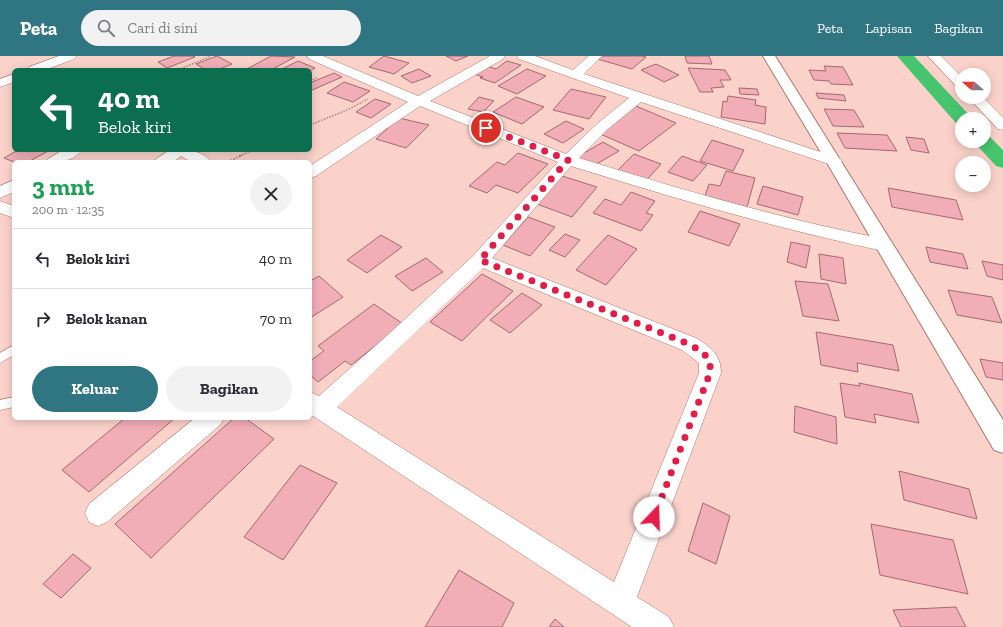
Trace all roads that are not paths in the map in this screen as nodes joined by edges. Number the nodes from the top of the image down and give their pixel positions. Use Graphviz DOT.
graph roads {
  1 [pos="70,56"];
  2 [pos="313,56"];
  3 [pos="499,56"];
  4 [pos="523,56"];
  5 [pos="596,56"];
  6 [pos="769,56"];
  7 [pos="934,56"];
  8 [pos="39,68"];
  9 [pos="574,74"];
  10 [pos="955,77"];
  11 [pos="12,79"];
  12 [pos="0,83"];
  13 [pos="639,97"];
  14 [pos="419,101"];
  15 [pos="982,104"];
  16 [pos="1003,126"];
  17 [pos="71,152"];
  18 [pos="177,152"];
  19 [pos="184,152"];
  20 [pos="57,160"];
  21 [pos="165,160"];
  22 [pos="199,160"];
  23 [pos="568,160"];
  24 [pos="834,160"];
  25 [pos="312,172"];
  26 [pos="12,186"];
  27 [pos="0,193"];
  28 [pos="0,206"];
  29 [pos="12,212"];
  30 [pos="884,245"];
  31 [pos="480,260"];
  32 [pos="12,351"];
  33 [pos="0,360"];
  34 [pos="12,402"];
  35 [pos="0,405"];
  36 [pos="316,405"];
  37 [pos="210,420"];
  38 [pos="1003,442"];
  39 [pos="98,513"];
  40 [pos="620,603"];
  41 [pos="659,627"];
  1 -- 8 [label="street"];
  2 -- 14 [label="street"];
  3 -- 14 [label="street"];
  4 -- 9 [label="street"];
  5 -- 9 [label="street"];
  6 -- 24 [label="street"];
  7 -- 10 [label="street"];
  9 -- 13 [label="street"];
  11 -- 12 [label="street"];
  13 -- 23 [label="street"];
  13 -- 24 [label="street"];
  14 -- 23 [label="street"];
  14 -- 25 [label="street"];
  15 -- 16 [label="street"];
  17 -- 20 [label="street"];
  18 -- 21 [label="street"];
  19 -- 22 [label="street"];
  23 -- 30 [label="street"];
  23 -- 31 [label="street"];
  24 -- 30 [label="street"];
  26 -- 27 [label="street"];
  28 -- 29 [label="street"];
  30 -- 38 [label="street"];
  31 -- 36 [label="street"];
  31 -- 40 [label="street"];
  32 -- 33 [label="lane"];
  34 -- 35 [label="lane"];
  36 -- 40 [label="street"];
  37 -- 39 [label="street"];
  40 -- 41 [label="street"];
}
